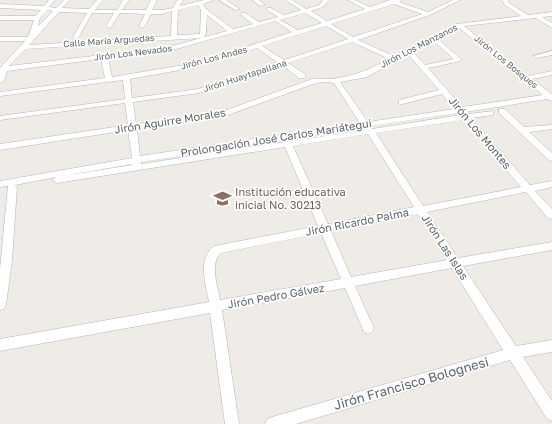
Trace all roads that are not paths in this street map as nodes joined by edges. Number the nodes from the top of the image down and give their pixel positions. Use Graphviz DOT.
graph roads {
  1 [pos="18,0"];
  2 [pos="52,0"];
  3 [pos="67,0"];
  4 [pos="100,0"];
  5 [pos="126,0"];
  6 [pos="154,0"];
  7 [pos="180,0"];
  8 [pos="211,0"];
  9 [pos="222,0"];
  10 [pos="255,0"];
  11 [pos="288,0"];
  12 [pos="326,0"];
  13 [pos="351,0"];
  14 [pos="457,0"];
  15 [pos="505,0"];
  16 [pos="394,1"];
  17 [pos="200,3"];
  18 [pos="262,4"];
  19 [pos="0,6"];
  20 [pos="12,6"];
  21 [pos="44,8"];
  22 [pos="59,9"];
  23 [pos="175,9"];
  24 [pos="237,9"];
  25 [pos="269,9"];
  26 [pos="204,10"];
  27 [pos="371,10"];
  28 [pos="305,11"];
  29 [pos="90,12"];
  30 [pos="118,12"];
  31 [pos="147,12"];
  32 [pos="243,14"];
  33 [pos="428,14"];
  34 [pos="552,14"];
  35 [pos="282,17"];
  36 [pos="527,17"];
  37 [pos="538,17"];
  38 [pos="0,18"];
  39 [pos="38,18"];
  40 [pos="275,19"];
  41 [pos="552,21"];
  42 [pos="258,24"];
  43 [pos="327,24"];
  44 [pos="109,26"];
  45 [pos="456,26"];
  46 [pos="552,26"];
  47 [pos="233,32"];
  48 [pos="106,33"];
  49 [pos="298,33"];
  50 [pos="204,34"];
  51 [pos="218,35"];
  52 [pos="32,37"];
  53 [pos="76,37"];
  54 [pos="174,37"];
  55 [pos="433,38"];
  56 [pos="0,39"];
  57 [pos="139,39"];
  58 [pos="354,40"];
  59 [pos="103,41"];
  60 [pos="258,46"];
  61 [pos="24,47"];
  62 [pos="409,51"];
  63 [pos="552,52"];
  64 [pos="104,56"];
  65 [pos="536,56"];
  66 [pos="394,59"];
  67 [pos="284,64"];
  68 [pos="424,67"];
  69 [pos="2,69"];
  70 [pos="552,73"];
  71 [pos="302,76"];
  72 [pos="126,77"];
  73 [pos="527,78"];
  74 [pos="109,79"];
  75 [pos="0,81"];
  76 [pos="336,81"];
  77 [pos="444,91"];
  78 [pos="0,94"];
  79 [pos="551,99"];
  80 [pos="130,100"];
  81 [pos="402,102"];
  82 [pos="502,111"];
  83 [pos="464,114"];
  84 [pos="0,118"];
  85 [pos="552,127"];
  86 [pos="132,128"];
  87 [pos="368,128"];
  88 [pos="522,130"];
  89 [pos="288,145"];
  90 [pos="0,147"];
  91 [pos="552,158"];
  92 [pos="136,164"];
  93 [pos="0,184"];
  94 [pos="552,184"];
  95 [pos="12,187"];
  96 [pos="527,188"];
  97 [pos="0,190"];
  98 [pos="420,210"];
  99 [pos="552,215"];
  100 [pos="324,228"];
  101 [pos="552,246"];
  102 [pos="455,264"];
  103 [pos="348,283"];
  104 [pos="0,306"];
  105 [pos="216,307"];
  106 [pos="368,328"];
  107 [pos="0,345"];
  108 [pos="552,346"];
  109 [pos="512,353"];
  110 [pos="552,414"];
  111 [pos="232,424"];
  112 [pos="272,424"];
  1 -- 20 [label="street"];
  2 -- 21 [label="street"];
  3 -- 22 [label="street"];
  4 -- 29 [label="street"];
  5 -- 30 [label="street"];
  6 -- 31 [label="street"];
  7 -- 23 [label="street"];
  8 -- 17 [label="street"];
  9 -- 24 [label="street"];
  10 -- 18 [label="street"];
  11 -- 28 [label="street"];
  12 -- 28 [label="street, Jirón Los Nevados"];
  13 -- 27 [label="street"];
  14 -- 33 [label="street, Jirón Huaytapallana"];
  15 -- 36 [label="street"];
  16 -- 27 [label="street, Jirón Los Andes"];
  16 -- 33 [label="street"];
  17 -- 23 [label="street"];
  17 -- 26 [label="street"];
  19 -- 20 [label="street"];
  20 -- 21 [label="street"];
  20 -- 38 [label="street"];
  21 -- 22 [label="street"];
  21 -- 39 [label="street"];
  22 -- 29 [label="street"];
  22 -- 52 [label="street"];
  23 -- 31 [label="street"];
  23 -- 54 [label="street"];
  25 -- 35 [label="street"];
  26 -- 47 [label="street"];
  26 -- 50 [label="street"];
  27 -- 43 [label="street, Jirón Los Andes"];
  28 -- 35 [label="street, Jirón Los Nevados"];
  28 -- 43 [label="street"];
  29 -- 30 [label="street"];
  29 -- 53 [label="street"];
  30 -- 31 [label="street"];
  30 -- 44 [label="street"];
  31 -- 57 [label="street"];
  32 -- 42 [label="street"];
  33 -- 58 [label="street, Jirón Huaytapallana"];
  34 -- 37 [label="street, Jirón Los Manzanos"];
  35 -- 40 [label="street, Jirón Los Nevados"];
  36 -- 37 [label="street, Jirón Los Manzanos"];
  36 -- 45 [label="street, Jirón Los Manzanos"];
  37 -- 41 [label="street"];
  37 -- 46 [label="street"];
  38 -- 39 [label="street"];
  39 -- 52 [label="street"];
  40 -- 42 [label="street, Jirón Los Nevados"];
  40 -- 49 [label="street"];
  42 -- 47 [label="street, Jirón Los Nevados"];
  43 -- 49 [label="street, Jirón Los Andes"];
  43 -- 58 [label="street"];
  45 -- 55 [label="street, Jirón Los Manzanos"];
  45 -- 73 [label="street, Jirón Los Bosques"];
  47 -- 51 [label="street, Jirón Los Nevados"];
  48 -- 59 [label="street"];
  49 -- 60 [label="street, Jirón Los Andes"];
  51 -- 54 [label="street, Calle María Arguedas"];
  51 -- 64 [label="street, Jirón Los Nevados"];
  52 -- 56 [label="street"];
  52 -- 61 [label="street"];
  54 -- 57 [label="street, Calle María Arguedas"];
  55 -- 62 [label="street, Jirón Los Manzanos"];
  55 -- 68 [label="street"];
  57 -- 59 [label="street, Calle María Arguedas"];
  58 -- 66 [label="street"];
  58 -- 67 [label="street, Jirón Huaytapallana"];
  59 -- 61 [label="street, Calle María Arguedas"];
  60 -- 67 [label="street"];
  60 -- 72 [label="street, Jirón Los Andes"];
  61 -- 69 [label="street"];
  62 -- 66 [label="street, Jirón Los Manzanos"];
  62 -- 68 [label="street, Jirón Los Montes"];
  63 -- 65 [label="street"];
  64 -- 69 [label="street, Jirón Los Nevados"];
  64 -- 74 [label="street"];
  66 -- 76 [label="street, Jirón Los Manzanos"];
  67 -- 71 [label="street"];
  67 -- 80 [label="street, Jirón Huaytapallana"];
  68 -- 77 [label="street, Jirón Los Montes"];
  69 -- 75 [label="street"];
  70 -- 73 [label="street"];
  72 -- 74 [label="street, Jirón Los Andes"];
  72 -- 80 [label="street"];
  73 -- 79 [label="street, Jirón Los Bosques"];
  74 -- 78 [label="street, Jirón Los Andes"];
  76 -- 86 [label="street, Jirón Aguirre Morales"];
  76 -- 87 [label="street, Jirón Las Islas"];
  77 -- 81 [label="street"];
  77 -- 83 [label="street, Jirón Los Montes"];
  79 -- 82 [label="street, Prolongación José Carlos Mariátegui"];
  79 -- 83 [label="street, Prolongación José Carlos Mariátegui"];
  80 -- 84 [label="street, Jirón Huaytapallana"];
  80 -- 86 [label="street"];
  82 -- 83 [label="street, Prolongación José Carlos Mariátegui"];
  82 -- 88 [label="street"];
  83 -- 87 [label="street, Prolongación José Carlos Mariátegui"];
  83 -- 96 [label="street, Jirón Los Montes"];
  85 -- 88 [label="street"];
  86 -- 90 [label="street, Jirón Aguirre Morales"];
  86 -- 92 [label="street"];
  87 -- 89 [label="street, Prolongación José Carlos Mariátegui"];
  87 -- 92 [label="street, Prolongación José Carlos Mariátegui"];
  87 -- 98 [label="street, Jirón Las Islas"];
  88 -- 91 [label="street"];
  89 -- 92 [label="street, Prolongación José Carlos Mariátegui"];
  89 -- 100 [label="street"];
  92 -- 93 [label="street, Prolongación José Carlos Mariátegui"];
  92 -- 95 [label="street, Prolongación José Carlos Mariátegui"];
  94 -- 96 [label="street, Jirón Ricardo Palma"];
  95 -- 97 [label="street, Prolongación José Carlos Mariátegui"];
  95 -- 104 [label="street"];
  96 -- 98 [label="street, Jirón Ricardo Palma"];
  96 -- 99 [label="street, Jirón Los Montes"];
  98 -- 100 [label="street, Jirón Ricardo Palma"];
  98 -- 102 [label="street, Jirón Las Islas"];
  100 -- 103 [label="street"];
  100 -- 105 [label="street, Jirón Ricardo Palma"];
  101 -- 102 [label="street, Jirón Pedro Gálvez"];
  102 -- 103 [label="street, Jirón Pedro Gálvez"];
  102 -- 109 [label="street, Jirón Las Islas"];
  103 -- 105 [label="street, Jirón Pedro Gálvez"];
  103 -- 106 [label="street"];
  105 -- 107 [label="street, Jirón Pedro Gálvez"];
  105 -- 111 [label="street"];
  108 -- 109 [label="street, Jirón Francisco Bolognesi"];
  109 -- 110 [label="street, Jirón Las Islas"];
  109 -- 112 [label="street, Jirón Francisco Bolognesi"];
}
